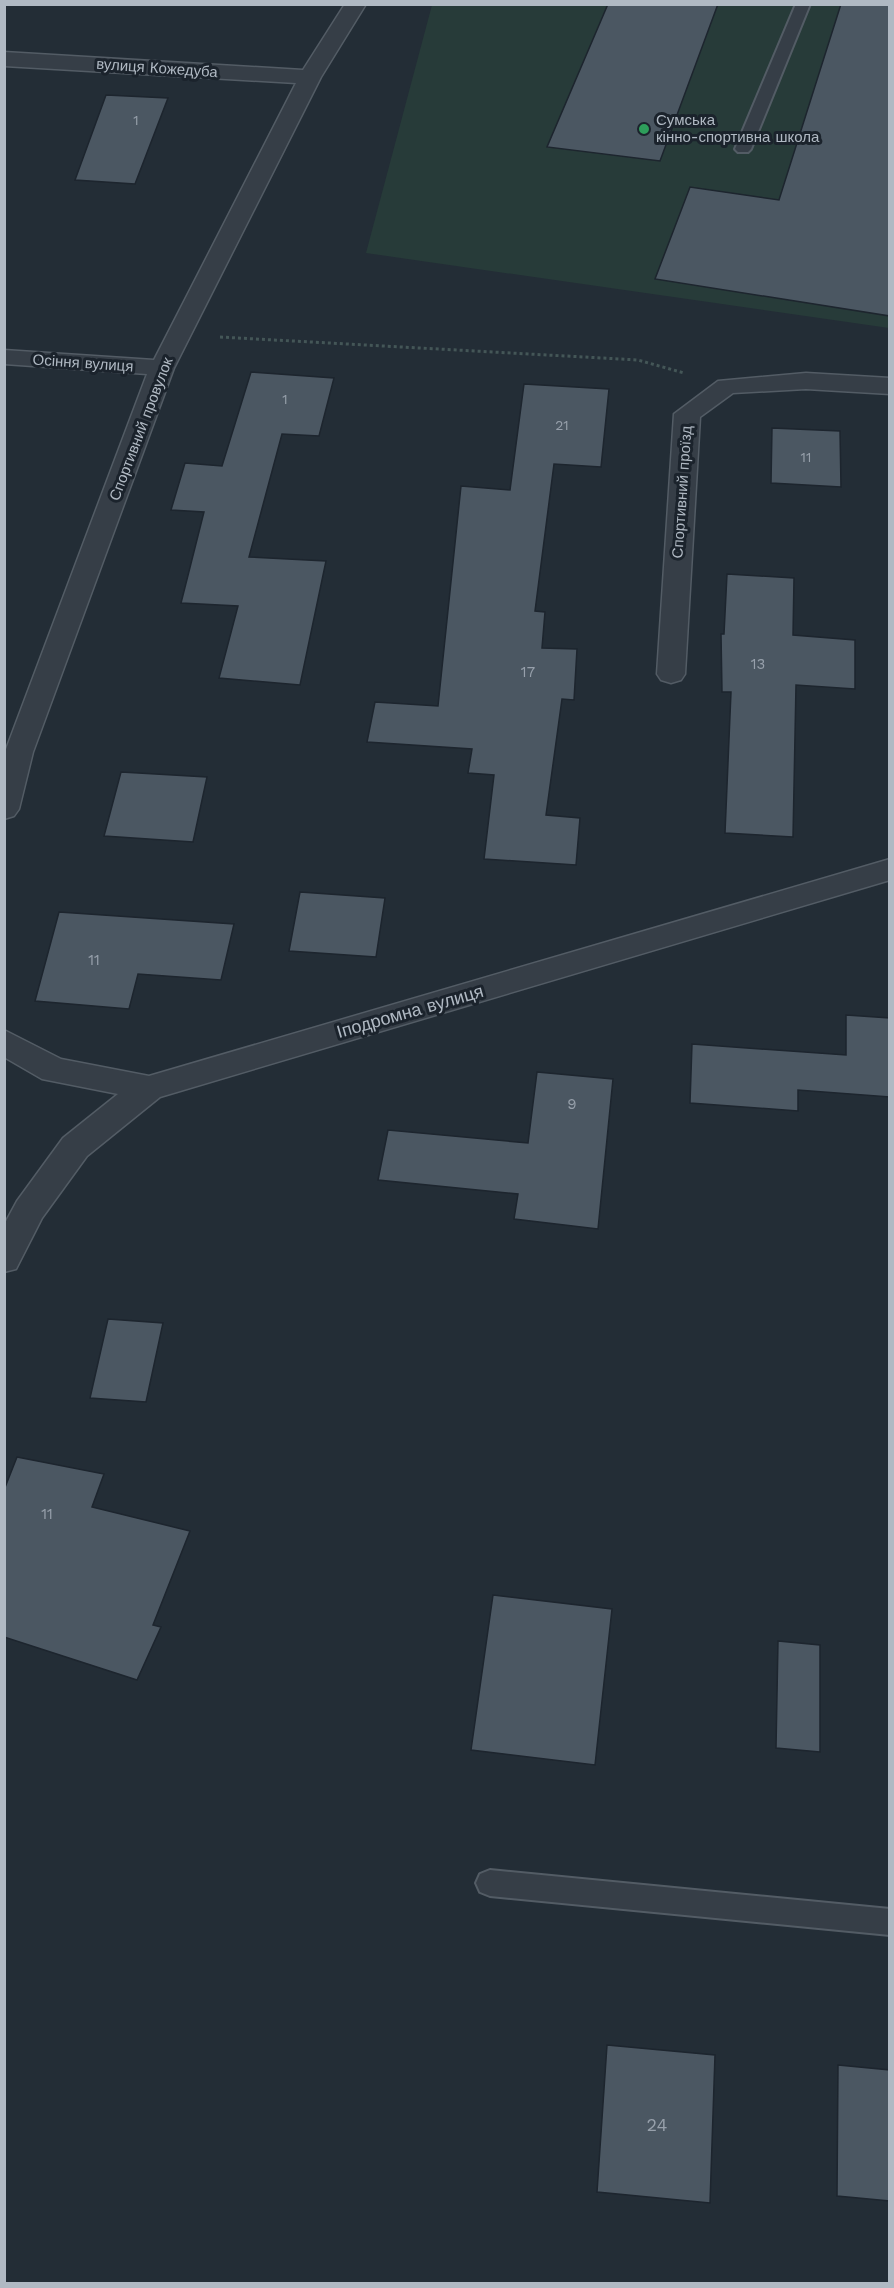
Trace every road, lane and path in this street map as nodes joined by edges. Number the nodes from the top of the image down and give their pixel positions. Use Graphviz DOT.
graph roads {
  1 [pos="356,4"];
  2 [pos="803,4"];
  3 [pos="4,59"];
  4 [pos="310,77"];
  5 [pos="743,149"];
  6 [pos="179,335"];
  7 [pos="4,357"];
  8 [pos="162,368"];
  9 [pos="727,386"];
  10 [pos="890,386"];
  11 [pos="671,674"];
  12 [pos="12,751"];
  13 [pos="4,809"];
  14 [pos="890,869"];
  15 [pos="4,1042"];
  16 [pos="149,1088"];
  17 [pos="4,1259"];
  18 [pos="490,1883"];
  19 [pos="890,1922"];
  1 -- 4 [label="street, Спортивний провулок"];
  2 -- 5 [label="lane"];
  3 -- 4 [label="street, вулиця Кожедуба"];
  4 -- 6 [label="street, Спортивний провулок"];
  6 -- 8 [label="street, Спортивний провулок"];
  6 -- 9 [label="path"];
  7 -- 8 [label="street, Осіння вулиця"];
  8 -- 12 [label="street, Спортивний провулок"];
  9 -- 10 [label="street"];
  9 -- 11 [label="street, Спортивний проїзд"];
  12 -- 13 [label="street, Спортивний провулок"];
  14 -- 16 [label="street, Іподромна вулиця"];
  15 -- 16 [label="street"];
  16 -- 17 [label="street, Іподромна вулиця"];
  18 -- 19 [label="lane"];
}
